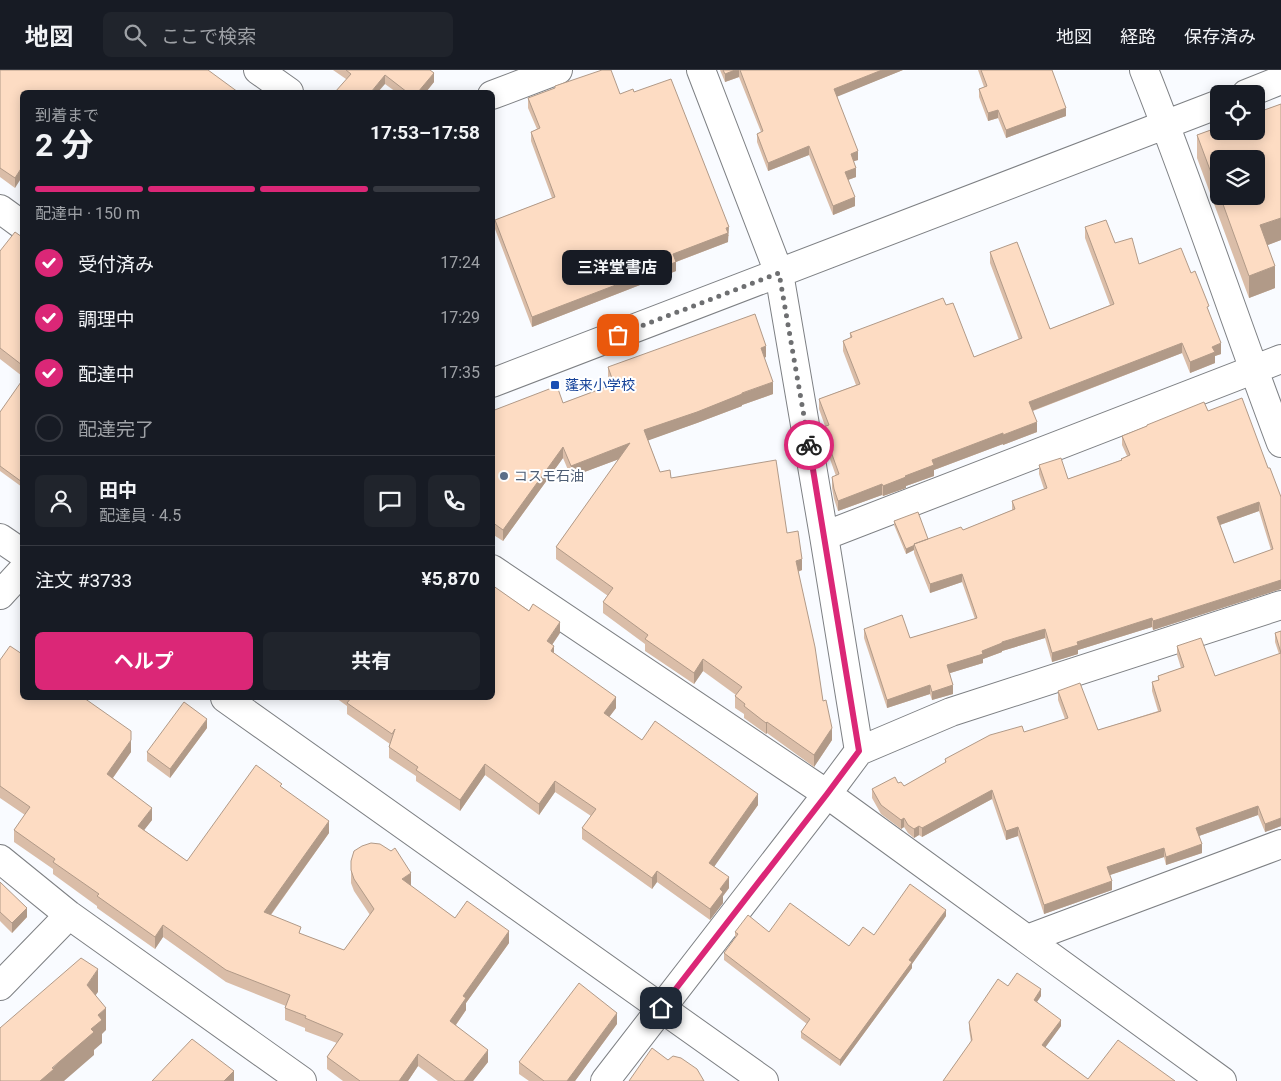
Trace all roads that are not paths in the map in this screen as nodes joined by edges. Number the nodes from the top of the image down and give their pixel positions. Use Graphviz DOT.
graph roads {
  1 [pos="258,70"];
  2 [pos="558,70"];
  3 [pos="701,70"];
  4 [pos="1144,70"];
  5 [pos="1281,80"];
  6 [pos="1265,86"];
  7 [pos="286,90"];
  8 [pos="495,93"];
  9 [pos="1210,108"];
  10 [pos="1166,125"];
  11 [pos="0,209"];
  12 [pos="20,224"];
  13 [pos="779,273"];
  14 [pos="1281,359"];
  15 [pos="1253,369"];
  16 [pos="495,383"];
  17 [pos="1281,443"];
  18 [pos="824,536"];
  19 [pos="0,538"];
  20 [pos="20,552"];
  21 [pos="495,571"];
  22 [pos="20,573"];
  23 [pos="0,595"];
  24 [pos="1281,605"];
  25 [pos="228,700"];
  26 [pos="859,751"];
  27 [pos="827,794"];
  28 [pos="1281,844"];
  29 [pos="0,859"];
  30 [pos="69,915"];
  31 [pos="1027,939"];
  32 [pos="0,986"];
  33 [pos="661,1008"];
  34 [pos="302,1081"];
  35 [pos="605,1081"];
  36 [pos="764,1081"];
  37 [pos="1222,1081"];
  1 -- 7 [label="street"];
  2 -- 8 [label="street"];
  3 -- 13 [label="street"];
  4 -- 10 [label="street"];
  5 -- 6 [label="street"];
  9 -- 10 [label="street"];
  10 -- 13 [label="street"];
  10 -- 15 [label="street"];
  11 -- 12 [label="street"];
  13 -- 16 [label="street"];
  13 -- 18 [label="street"];
  14 -- 15 [label="street"];
  15 -- 17 [label="street"];
  15 -- 18 [label="street"];
  18 -- 26 [label="street"];
  19 -- 20 [label="street"];
  21 -- 27 [label="street"];
  22 -- 23 [label="street"];
  24 -- 26 [label="street"];
  25 -- 33 [label="street"];
  26 -- 27 [label="street"];
  27 -- 31 [label="street"];
  27 -- 33 [label="street"];
  28 -- 31 [label="street"];
  29 -- 30 [label="street"];
  30 -- 32 [label="street"];
  30 -- 34 [label="street"];
  31 -- 37 [label="street"];
  33 -- 35 [label="street"];
  33 -- 36 [label="street"];
}
